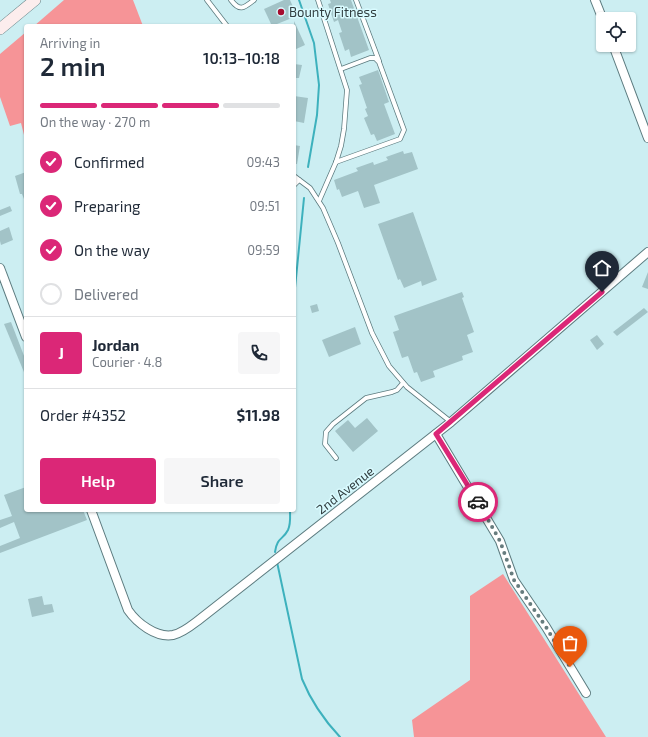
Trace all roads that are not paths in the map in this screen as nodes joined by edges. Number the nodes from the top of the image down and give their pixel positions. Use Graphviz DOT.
graph roads {
  1 [pos="35,0"];
  2 [pos="207,0"];
  3 [pos="231,0"];
  4 [pos="254,0"];
  5 [pos="318,0"];
  6 [pos="356,0"];
  7 [pos="596,0"];
  8 [pos="600,12"];
  9 [pos="225,24"];
  10 [pos="0,30"];
  11 [pos="616,52"];
  12 [pos="379,62"];
  13 [pos="341,69"];
  14 [pos="648,138"];
  15 [pos="336,162"];
  16 [pos="296,178"];
  17 [pos="299,180"];
  18 [pos="296,183"];
  19 [pos="319,201"];
  20 [pos="648,252"];
  21 [pos="0,268"];
  22 [pos="24,332"];
  23 [pos="403,383"];
  24 [pos="451,422"];
  25 [pos="436,434"];
  26 [pos="336,458"];
  27 [pos="92,512"];
  28 [pos="586,693"];
  1 -- 10 [label="main road"];
  2 -- 9 [label="lane"];
  3 -- 4 [label="lane"];
  5 -- 13 [label="lane"];
  6 -- 12 [label="lane"];
  7 -- 8 [label="street"];
  11 -- 14 [label="street"];
  12 -- 13 [label="lane"];
  12 -- 15 [label="lane"];
  13 -- 15 [label="lane"];
  15 -- 19 [label="lane"];
  16 -- 17 [label="lane"];
  17 -- 18 [label="lane"];
  17 -- 19 [label="lane"];
  19 -- 23 [label="lane"];
  20 -- 24 [label="street, 2nd Avenue"];
  21 -- 22 [label="street"];
  23 -- 24 [label="lane"];
  23 -- 26 [label="lane"];
  24 -- 25 [label="street, 2nd Avenue"];
  25 -- 27 [label="street, 2nd Avenue"];
  25 -- 28 [label="street"];
}
